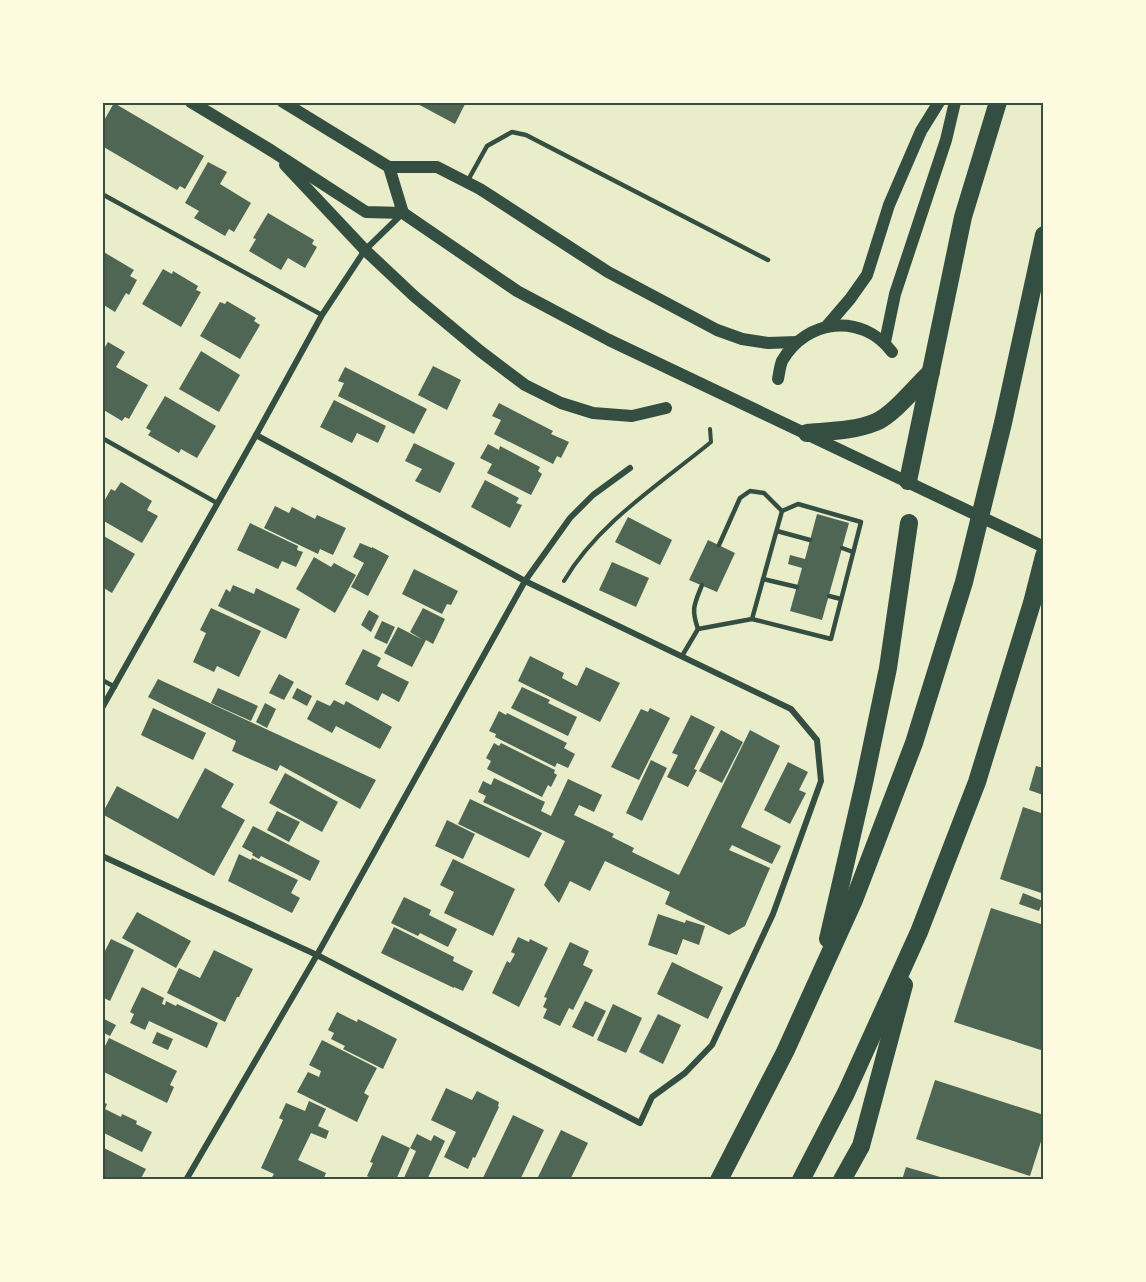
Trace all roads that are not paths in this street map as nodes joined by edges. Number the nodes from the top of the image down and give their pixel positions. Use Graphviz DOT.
graph roads {
  1 [pos="191,102"];
  2 [pos="283,102"];
  3 [pos="939,102"];
  4 [pos="955,102"];
  5 [pos="998,102"];
  6 [pos="272,151"];
  7 [pos="389,166"];
  8 [pos="467,182"];
  9 [pos="102,194"];
  10 [pos="403,213"];
  11 [pos="1044,235"];
  12 [pos="365,250"];
  13 [pos="768,260"];
  14 [pos="322,315"];
  15 [pos="826,327"];
  16 [pos="797,342"];
  17 [pos="931,372"];
  18 [pos="778,379"];
  19 [pos="666,408"];
  20 [pos="807,433"];
  21 [pos="256,435"];
  22 [pos="102,438"];
  23 [pos="630,468"];
  24 [pos="908,481"];
  25 [pos="217,502"];
  26 [pos="782,511"];
  27 [pos="909,523"];
  28 [pos="777,531"];
  29 [pos="810,540"];
  30 [pos="719,545"];
  31 [pos="1044,547"];
  32 [pos="842,548"];
  33 [pos="853,552"];
  34 [pos="1044,556"];
  35 [pos="763,579"];
  36 [pos="525,581"];
  37 [pos="702,585"];
  38 [pos="797,587"];
  39 [pos="829,596"];
  40 [pos="841,599"];
  41 [pos="752,619"];
  42 [pos="698,629"];
  43 [pos="682,656"];
  44 [pos="102,680"];
  45 [pos="115,687"];
  46 [pos="102,708"];
  47 [pos="102,856"];
  48 [pos="919,932"];
  49 [pos="317,955"];
  50 [pos="819,978"];
  51 [pos="186,1180"];
  52 [pos="719,1180"];
  53 [pos="801,1180"];
  54 [pos="842,1180"];
  1 -- 6 [label="main road"];
  2 -- 7 [label="main road"];
  3 -- 15 [label="main road"];
  4 -- 15 [label="main road"];
  5 -- 17 [label="highway"];
  6 -- 10 [label="main road"];
  6 -- 12 [label="main road"];
  7 -- 8 [label="main road"];
  7 -- 10 [label="main road"];
  8 -- 13 [label="lane"];
  8 -- 16 [label="main road"];
  9 -- 14 [label="lane"];
  10 -- 12 [label="street"];
  10 -- 20 [label="main road"];
  11 -- 50 [label="highway"];
  12 -- 14 [label="street"];
  12 -- 19 [label="main road"];
  14 -- 21 [label="street"];
  15 -- 16 [label="main road"];
  16 -- 18 [label="main road"];
  17 -- 20 [label="highway"];
  17 -- 24 [label="highway"];
  20 -- 24 [label="main road"];
  21 -- 25 [label="street"];
  21 -- 36 [label="street"];
  22 -- 25 [label="lane"];
  23 -- 36 [label="street"];
  24 -- 31 [label="main road"];
  25 -- 45 [label="street"];
  26 -- 28 [label="lane"];
  26 -- 30 [label="lane"];
  26 -- 33 [label="lane"];
  27 -- 50 [label="highway"];
  28 -- 29 [label="lane"];
  28 -- 35 [label="lane"];
  32 -- 33 [label="lane"];
  33 -- 40 [label="lane"];
  34 -- 48 [label="highway"];
  35 -- 38 [label="lane"];
  35 -- 41 [label="lane"];
  36 -- 43 [label="street"];
  36 -- 49 [label="street"];
  37 -- 42 [label="lane"];
  39 -- 40 [label="lane"];
  40 -- 41 [label="lane"];
  41 -- 42 [label="lane"];
  42 -- 43 [label="lane"];
  43 -- 49 [label="street"];
  44 -- 45 [label="lane"];
  45 -- 46 [label="street"];
  47 -- 49 [label="street"];
  48 -- 53 [label="highway"];
  48 -- 54 [label="highway"];
  49 -- 51 [label="street"];
  50 -- 52 [label="highway"];
}
